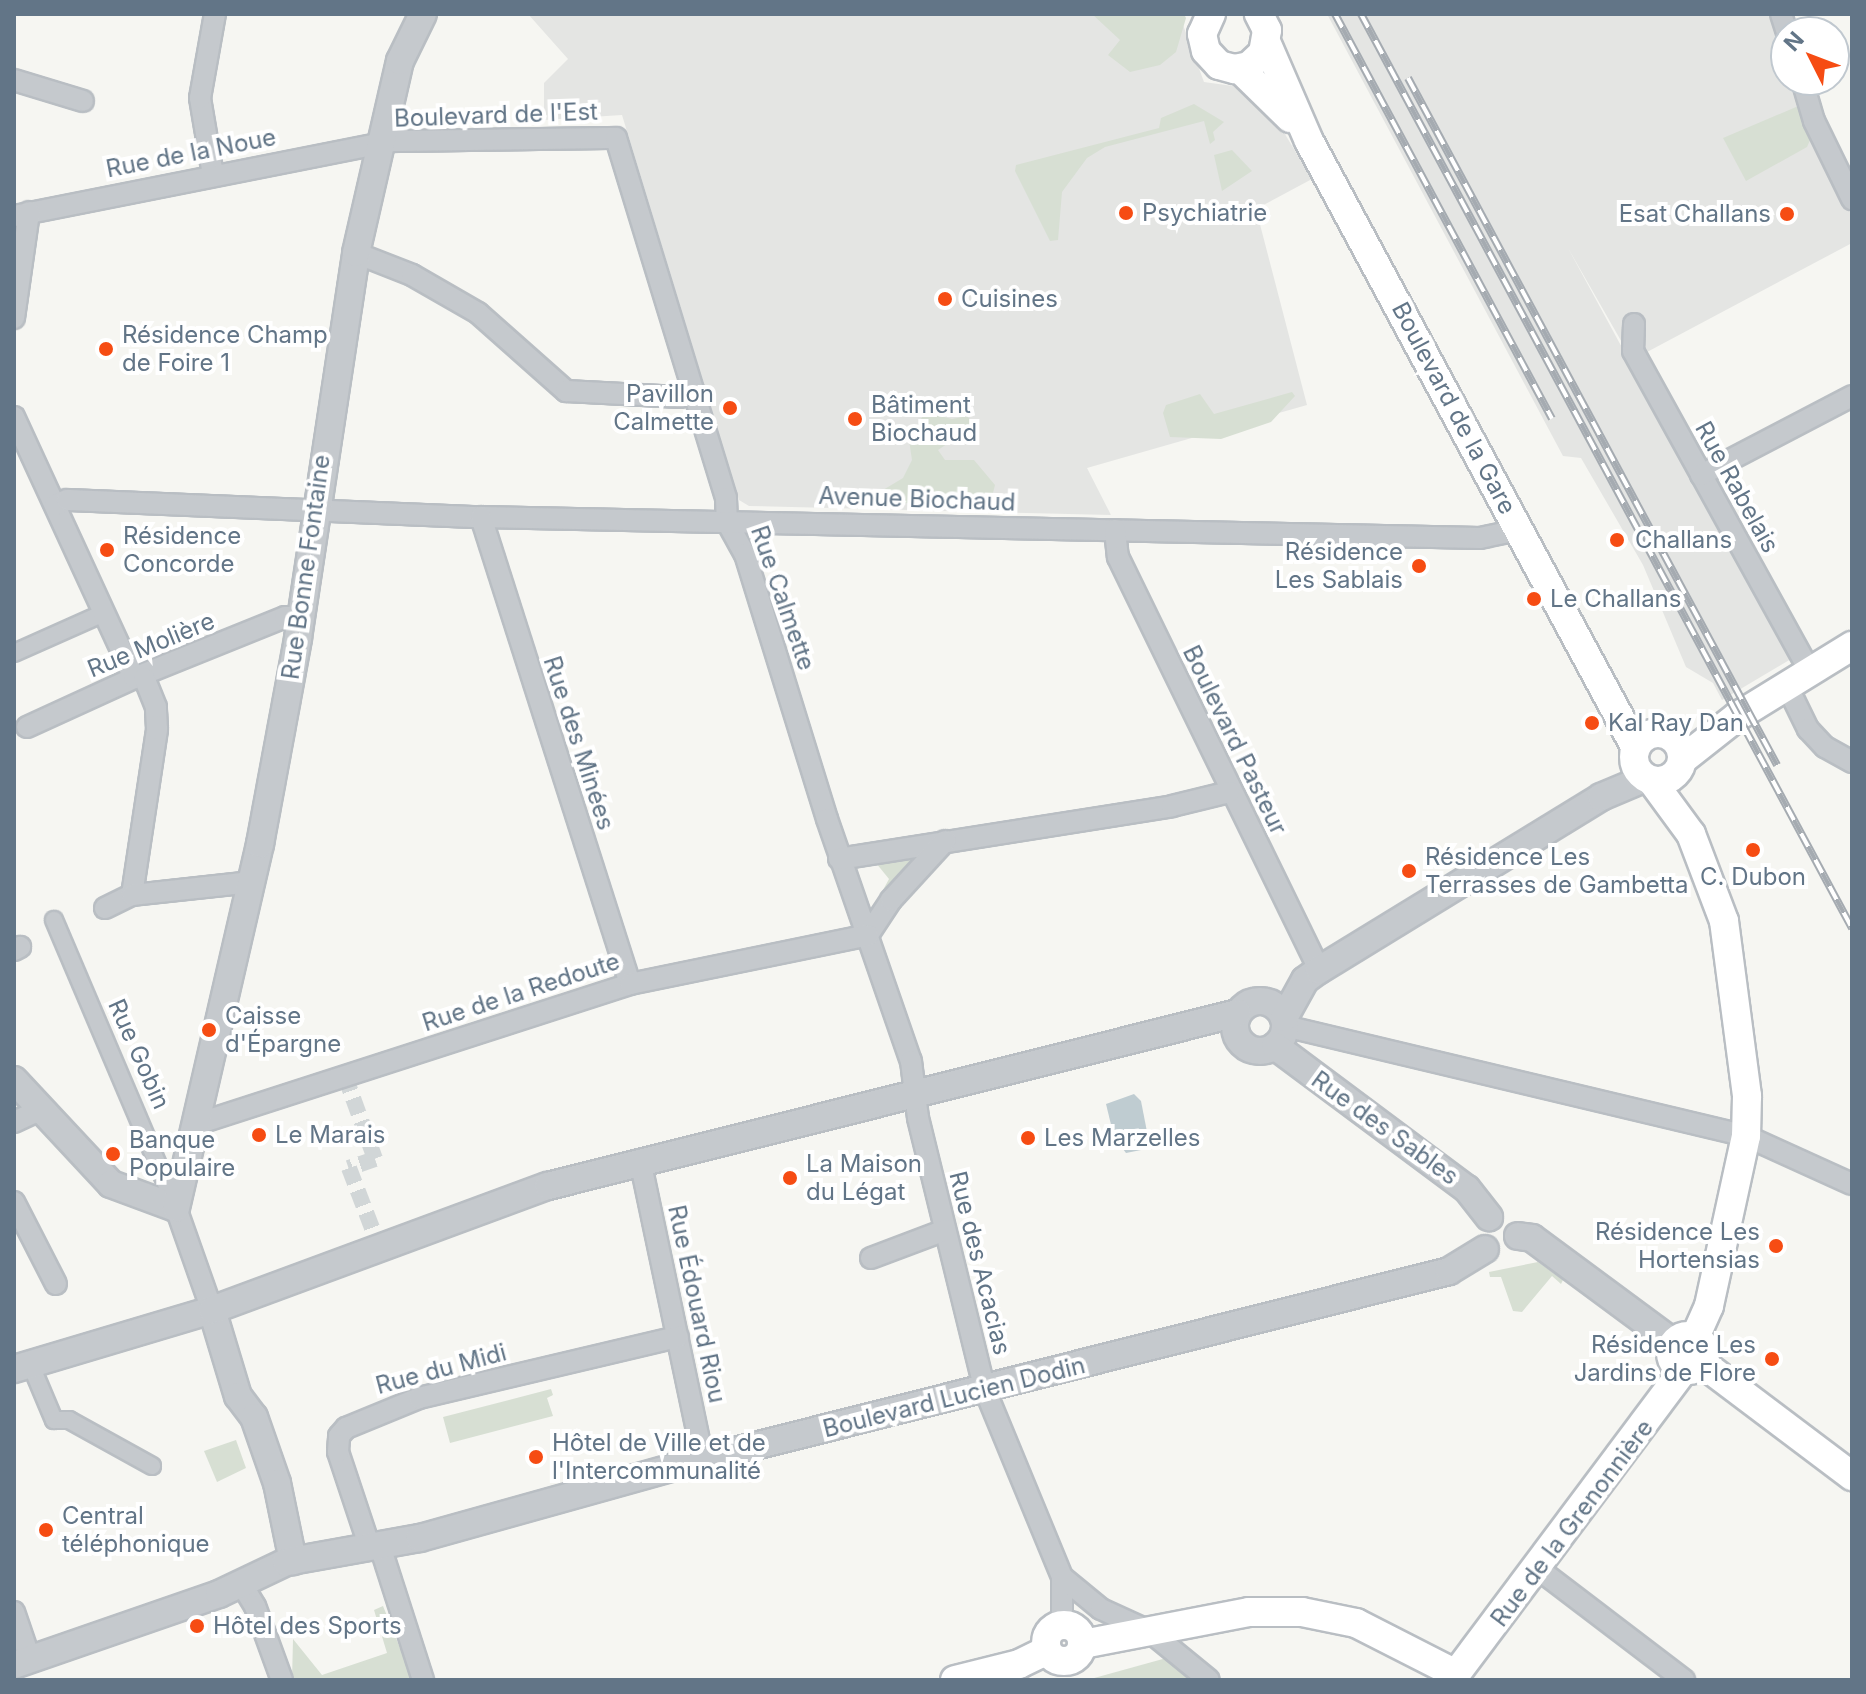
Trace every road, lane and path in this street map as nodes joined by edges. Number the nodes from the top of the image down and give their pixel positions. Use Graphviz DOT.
graph roads {
  1 [pos="215,14"];
  2 [pos="423,14"];
  3 [pos="1205,18"];
  4 [pos="1264,24"];
  5 [pos="1240,69"];
  6 [pos="14,80"];
  7 [pos="1807,96"];
  8 [pos="83,101"];
  9 [pos="616,138"];
  10 [pos="1309,141"];
  11 [pos="378,146"];
  12 [pos="213,175"];
  13 [pos="1852,199"];
  14 [pos="21,214"];
  15 [pos="356,253"];
  16 [pos="14,318"];
  17 [pos="1634,324"];
  18 [pos="694,393"];
  19 [pos="1852,396"];
  20 [pos="14,417"];
  21 [pos="1701,475"];
  22 [pos="55,505"];
  23 [pos="313,509"];
  24 [pos="481,517"];
  25 [pos="727,522"];
  26 [pos="1115,530"];
  27 [pos="1518,530"];
  28 [pos="104,613"];
  29 [pos="297,617"];
  30 [pos="1852,646"];
  31 [pos="14,653"];
  32 [pos="139,678"];
  33 [pos="1798,678"];
  34 [pos="27,727"];
  35 [pos="1657,757"];
  36 [pos="1852,762"];
  37 [pos="1229,792"];
  38 [pos="945,841"];
  39 [pos="839,859"];
  40 [pos="251,882"];
  41 [pos="132,895"];
  42 [pos="105,908"];
  43 [pos="54,920"];
  44 [pos="868,935"];
  45 [pos="1312,975"];
  46 [pos="630,984"];
  47 [pos="1238,1013"];
  48 [pos="1278,1023"];
  49 [pos="14,1080"];
  50 [pos="913,1091"];
  51 [pos="38,1111"];
  52 [pos="14,1122"];
  53 [pos="197,1124"];
  54 [pos="1746,1136"];
  55 [pos="640,1160"];
  56 [pos="1852,1184"];
  57 [pos="14,1202"];
  58 [pos="176,1208"];
  59 [pos="1489,1217"];
  60 [pos="945,1230"];
  61 [pos="1518,1236"];
  62 [pos="1485,1249"];
  63 [pos="871,1258"];
  64 [pos="56,1284"];
  65 [pos="212,1310"];
  66 [pos="678,1337"];
  67 [pos="1689,1353"];
  68 [pos="22,1366"];
  69 [pos="985,1390"];
  70 [pos="703,1459"];
  71 [pos="152,1466"];
  72 [pos="1852,1476"];
  73 [pos="366,1548"];
  74 [pos="293,1561"];
  75 [pos="1537,1568"];
  76 [pos="1062,1577"];
  77 [pos="241,1583"];
  78 [pos="14,1612"];
  79 [pos="1149,1631"];
  80 [pos="1072,1634"];
  81 [pos="22,1662"];
  82 [pos="1460,1677"];
  83 [pos="282,1680"];
  84 [pos="423,1680"];
  85 [pos="955,1680"];
  86 [pos="1209,1680"];
  87 [pos="1684,1680"];
  1 -- 12 [label="street"];
  2 -- 11 [label="street, Rue Bonne Fontaine"];
  3 -- 5 [label="main road"];
  4 -- 5 [label="main road"];
  4 -- 10 [label="main road"];
  5 -- 10 [label="main road"];
  6 -- 8 [label="street"];
  7 -- 13 [label="street"];
  9 -- 11 [label="street, Boulevard de l'Est"];
  9 -- 18 [label="street, Rue Calmette"];
  10 -- 27 [label="main road, Boulevard de la Gare"];
  11 -- 12 [label="street, Rue de la Noue"];
  11 -- 15 [label="street, Rue Bonne Fontaine"];
  12 -- 14 [label="street, Rue de la Noue"];
  14 -- 16 [label="street"];
  15 -- 18 [label="street"];
  15 -- 23 [label="street, Rue Bonne Fontaine"];
  17 -- 21 [label="street, Rue Rabelais"];
  18 -- 25 [label="street, Rue Calmette"];
  19 -- 21 [label="street"];
  20 -- 22 [label="street"];
  21 -- 33 [label="street, Rue Rabelais"];
  22 -- 23 [label="street, Avenue Biochaud"];
  22 -- 28 [label="street"];
  23 -- 24 [label="street, Avenue Biochaud"];
  23 -- 29 [label="street, Rue Bonne Fontaine"];
  24 -- 25 [label="street, Avenue Biochaud"];
  24 -- 46 [label="street, Rue des Minées"];
  25 -- 26 [label="street, Avenue Biochaud"];
  25 -- 39 [label="street, Rue Calmette"];
  26 -- 27 [label="street, Avenue Biochaud"];
  26 -- 37 [label="street, Boulevard Pasteur"];
  27 -- 35 [label="main road, Boulevard de la Gare"];
  28 -- 31 [label="street"];
  28 -- 32 [label="street"];
  29 -- 32 [label="street, Rue Molière"];
  29 -- 40 [label="street, Rue Bonne Fontaine"];
  30 -- 33 [label="main road"];
  32 -- 34 [label="street, Rue Molière"];
  32 -- 41 [label="street"];
  33 -- 35 [label="main road"];
  33 -- 36 [label="street, Rue Rabelais"];
  35 -- 45 [label="street"];
  35 -- 54 [label="main road, Boulevard de la Gare"];
  37 -- 38 [label="street"];
  37 -- 45 [label="street, Boulevard Pasteur"];
  38 -- 39 [label="street"];
  38 -- 44 [label="street"];
  39 -- 44 [label="street, Rue Calmette"];
  40 -- 41 [label="street"];
  40 -- 53 [label="street, Rue Bonne Fontaine"];
  41 -- 42 [label="street"];
  43 -- 58 [label="street, Rue Gobin"];
  44 -- 46 [label="street, Rue de la Redoute"];
  44 -- 50 [label="street, Rue des Acacias"];
  45 -- 48 [label="street"];
  46 -- 53 [label="street, Rue de la Redoute"];
  47 -- 48 [label="street"];
  47 -- 48 [label="street"];
  47 -- 50 [label="street"];
  48 -- 54 [label="street"];
  48 -- 59 [label="street, Rue des Sables"];
  49 -- 51 [label="street"];
  50 -- 55 [label="street"];
  50 -- 60 [label="street, Rue des Acacias"];
  51 -- 52 [label="street"];
  51 -- 58 [label="street"];
  53 -- 58 [label="street, Rue Bonne Fontaine"];
  54 -- 56 [label="street"];
  54 -- 67 [label="main road, Rue de la Grenonnière"];
  55 -- 65 [label="street"];
  55 -- 66 [label="street, Rue Édouard Riou"];
  57 -- 64 [label="street"];
  58 -- 65 [label="street"];
  59 -- 61 [label="street"];
  59 -- 62 [label="street"];
  60 -- 63 [label="street"];
  60 -- 69 [label="street, Rue des Acacias"];
  61 -- 62 [label="street"];
  61 -- 67 [label="street"];
  62 -- 69 [label="street, Boulevard Lucien Dodin"];
  65 -- 68 [label="street"];
  65 -- 74 [label="street"];
  66 -- 70 [label="street, Rue Édouard Riou"];
  66 -- 73 [label="street, Rue du Midi"];
  67 -- 72 [label="main road"];
  67 -- 75 [label="main road, Rue de la Grenonnière"];
  68 -- 71 [label="street"];
  69 -- 70 [label="street, Boulevard Lucien Dodin"];
  69 -- 76 [label="street, Rue des Acacias"];
  70 -- 73 [label="street, Boulevard Lucien Dodin"];
  73 -- 74 [label="street, Boulevard Lucien Dodin"];
  73 -- 84 [label="street, Rue du Midi"];
  74 -- 77 [label="street, Boulevard Lucien Dodin"];
  75 -- 82 [label="main road, Rue de la Grenonnière"];
  75 -- 87 [label="street"];
  76 -- 79 [label="street, Rue des Acacias"];
  76 -- 80 [label="street, Rue des Acacias"];
  77 -- 81 [label="street, Boulevard Lucien Dodin"];
  77 -- 83 [label="street"];
  78 -- 81 [label="street"];
  79 -- 80 [label="main road"];
  79 -- 82 [label="main road"];
  79 -- 86 [label="street, Rue des Acacias"];
  80 -- 85 [label="main road"];
}
